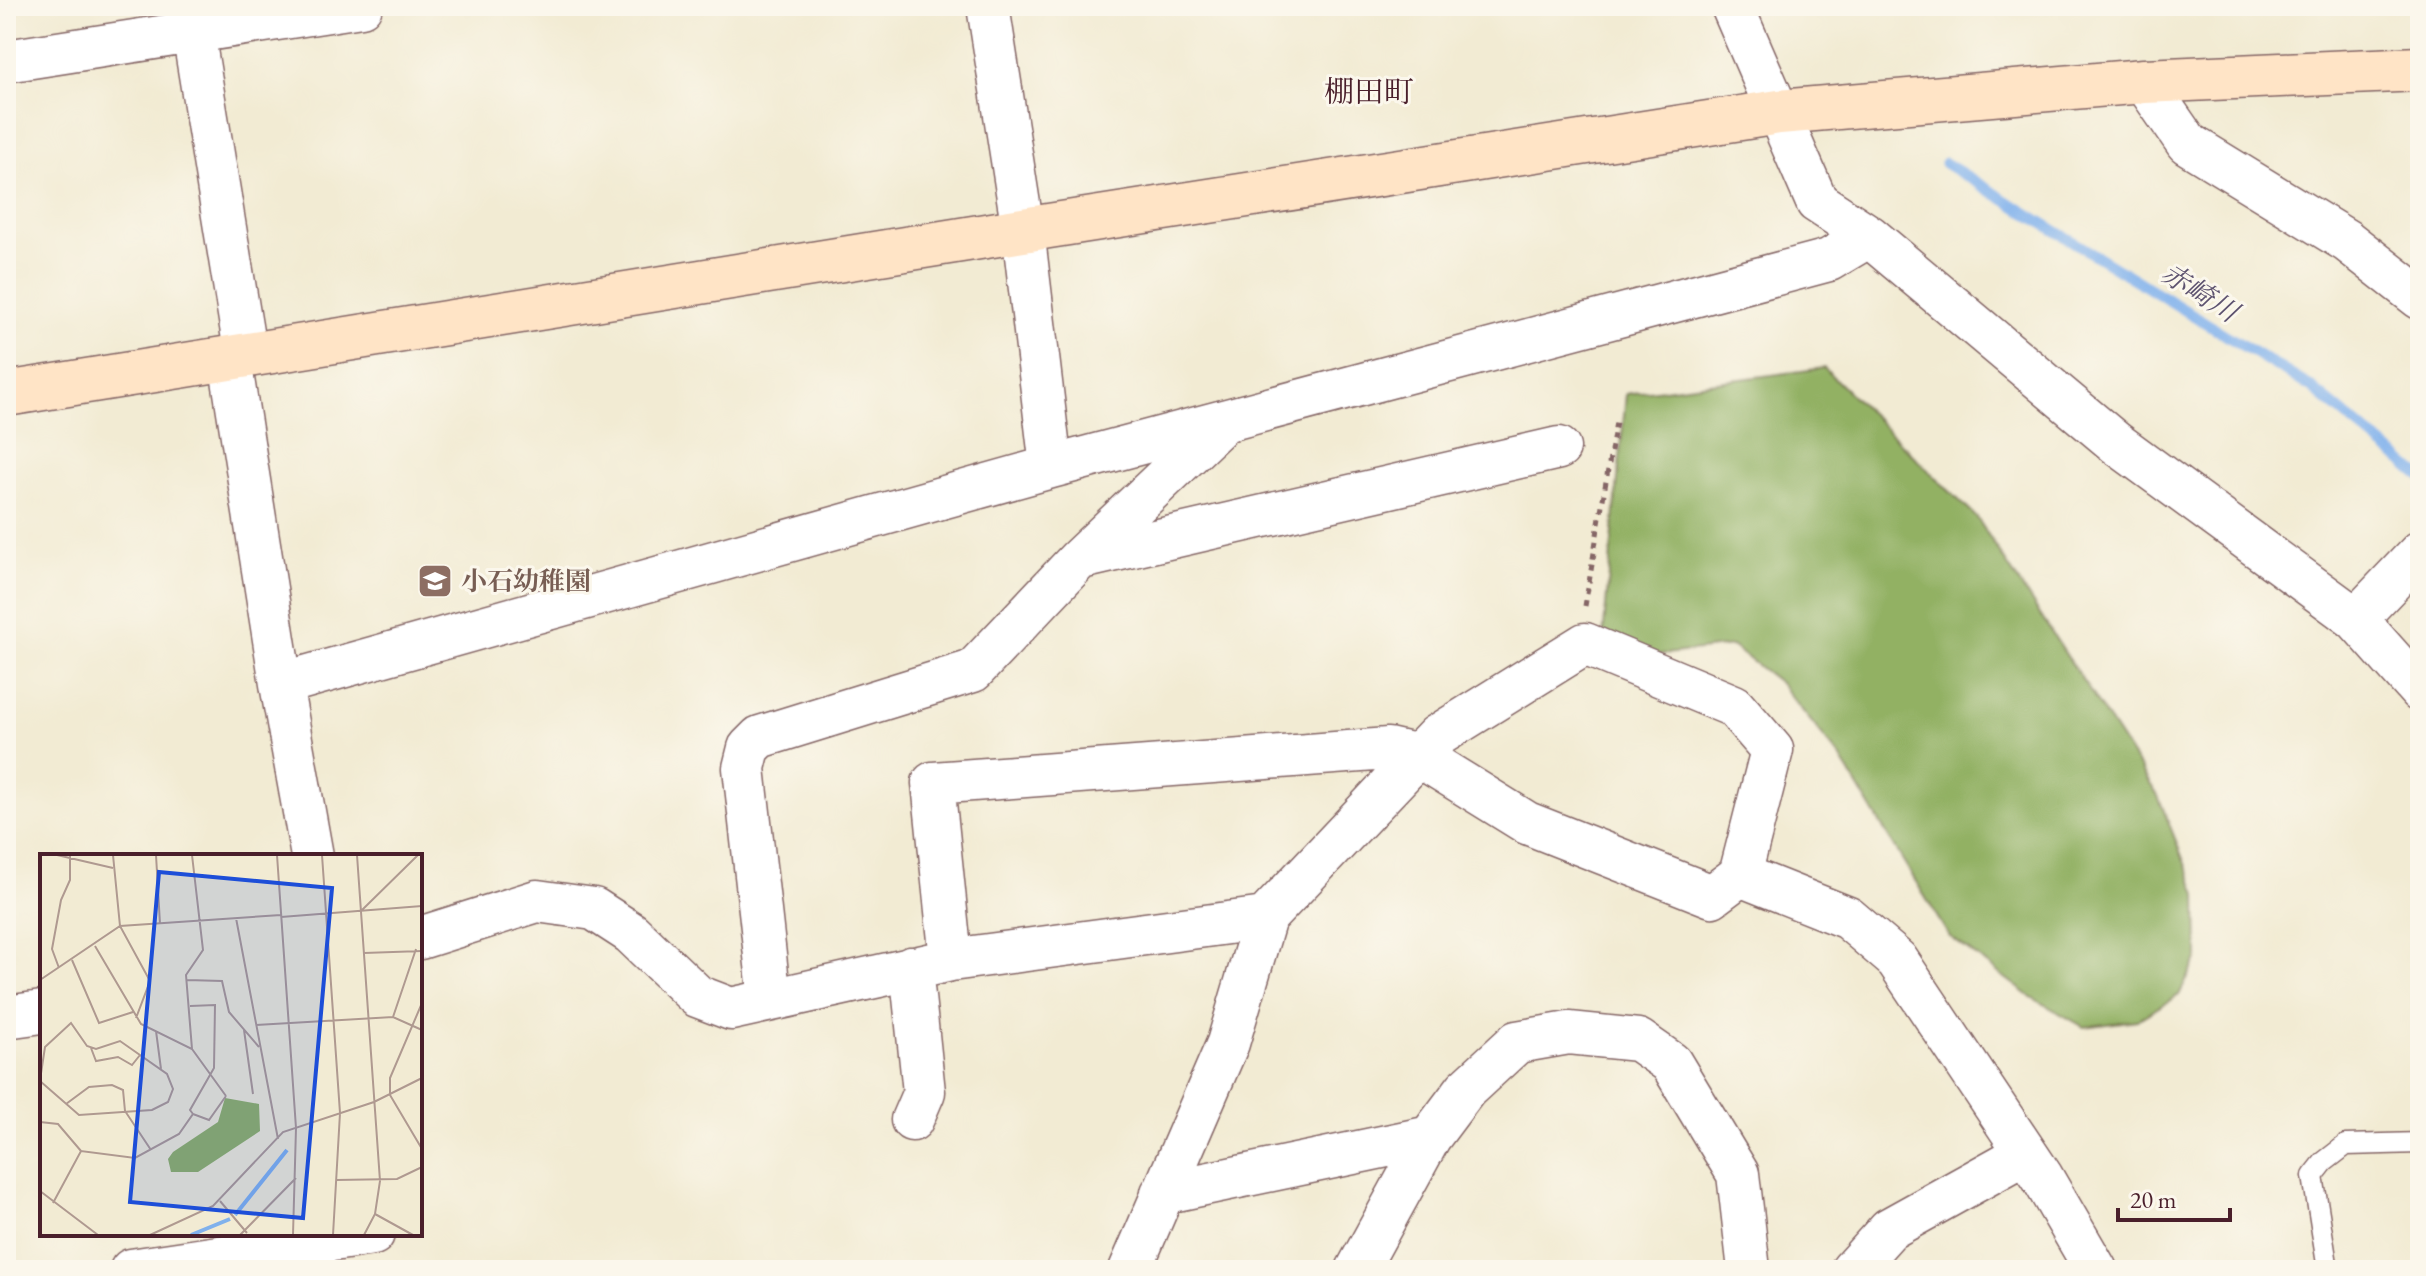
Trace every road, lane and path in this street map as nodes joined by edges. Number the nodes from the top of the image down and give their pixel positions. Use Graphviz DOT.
graph roads {
  1 [pos="361,6"];
  2 [pos="988,6"];
  3 [pos="1732,6"];
  4 [pos="191,19"];
  5 [pos="6,61"];
  6 [pos="2420,69"];
  7 [pos="2144,81"];
  8 [pos="1779,112"];
  9 [pos="1023,230"];
  10 [pos="1869,236"];
  11 [pos="2420,298"];
  12 [pos="238,358"];
  13 [pos="6,394"];
  14 [pos="1224,421"];
  15 [pos="1616,422"];
  16 [pos="1559,448"];
  17 [pos="1051,467"];
  18 [pos="2420,552"];
  19 [pos="1079,559"];
  20 [pos="2356,619"];
  21 [pos="1583,635"];
  22 [pos="281,684"];
  23 [pos="2420,691"];
  24 [pos="1419,756"];
  25 [pos="312,854"];
  26 [pos="1740,875"];
  27 [pos="1265,918"];
  28 [pos="422,937"];
  29 [pos="951,960"];
  30 [pos="911,968"];
  31 [pos="770,1000"];
  32 [pos="40,1012"];
  33 [pos="6,1017"];
  34 [pos="912,1120"];
  35 [pos="1430,1137"];
  36 [pos="2420,1143"];
  37 [pos="2026,1153"];
  38 [pos="1162,1193"];
  39 [pos="360,1236"];
  40 [pos="373,1236"];
  41 [pos="131,1270"];
  42 [pos="379,1270"];
  43 [pos="1130,1270"];
  44 [pos="1357,1270"];
  45 [pos="1749,1270"];
  46 [pos="1852,1270"];
  47 [pos="2096,1270"];
  48 [pos="2328,1270"];
  1 -- 4 [label="street"];
  2 -- 9 [label="street"];
  3 -- 8 [label="street"];
  4 -- 5 [label="street"];
  4 -- 12 [label="street"];
  6 -- 7 [label="street"];
  7 -- 8 [label="street"];
  7 -- 11 [label="street"];
  8 -- 9 [label="street"];
  8 -- 10 [label="street"];
  9 -- 12 [label="street"];
  9 -- 17 [label="street"];
  10 -- 14 [label="street"];
  10 -- 20 [label="street"];
  12 -- 13 [label="street"];
  12 -- 22 [label="street"];
  14 -- 17 [label="street"];
  14 -- 19 [label="street"];
  15 -- 21 [label="path"];
  16 -- 19 [label="street"];
  17 -- 22 [label="street"];
  18 -- 20 [label="street"];
  19 -- 31 [label="street"];
  20 -- 23 [label="street"];
  21 -- 24 [label="street"];
  21 -- 26 [label="street"];
  22 -- 25 [label="street"];
  24 -- 26 [label="street"];
  24 -- 27 [label="street"];
  24 -- 29 [label="street"];
  26 -- 37 [label="street"];
  27 -- 29 [label="street"];
  27 -- 38 [label="street"];
  28 -- 31 [label="street"];
  29 -- 30 [label="street"];
  30 -- 31 [label="street"];
  30 -- 34 [label="street"];
  32 -- 33 [label="street"];
  35 -- 38 [label="street"];
  35 -- 44 [label="street"];
  35 -- 45 [label="street"];
  36 -- 48 [label="lane"];
  37 -- 46 [label="street"];
  37 -- 47 [label="street"];
  38 -- 43 [label="street"];
  39 -- 41 [label="street"];
  40 -- 42 [label="street"];
}
